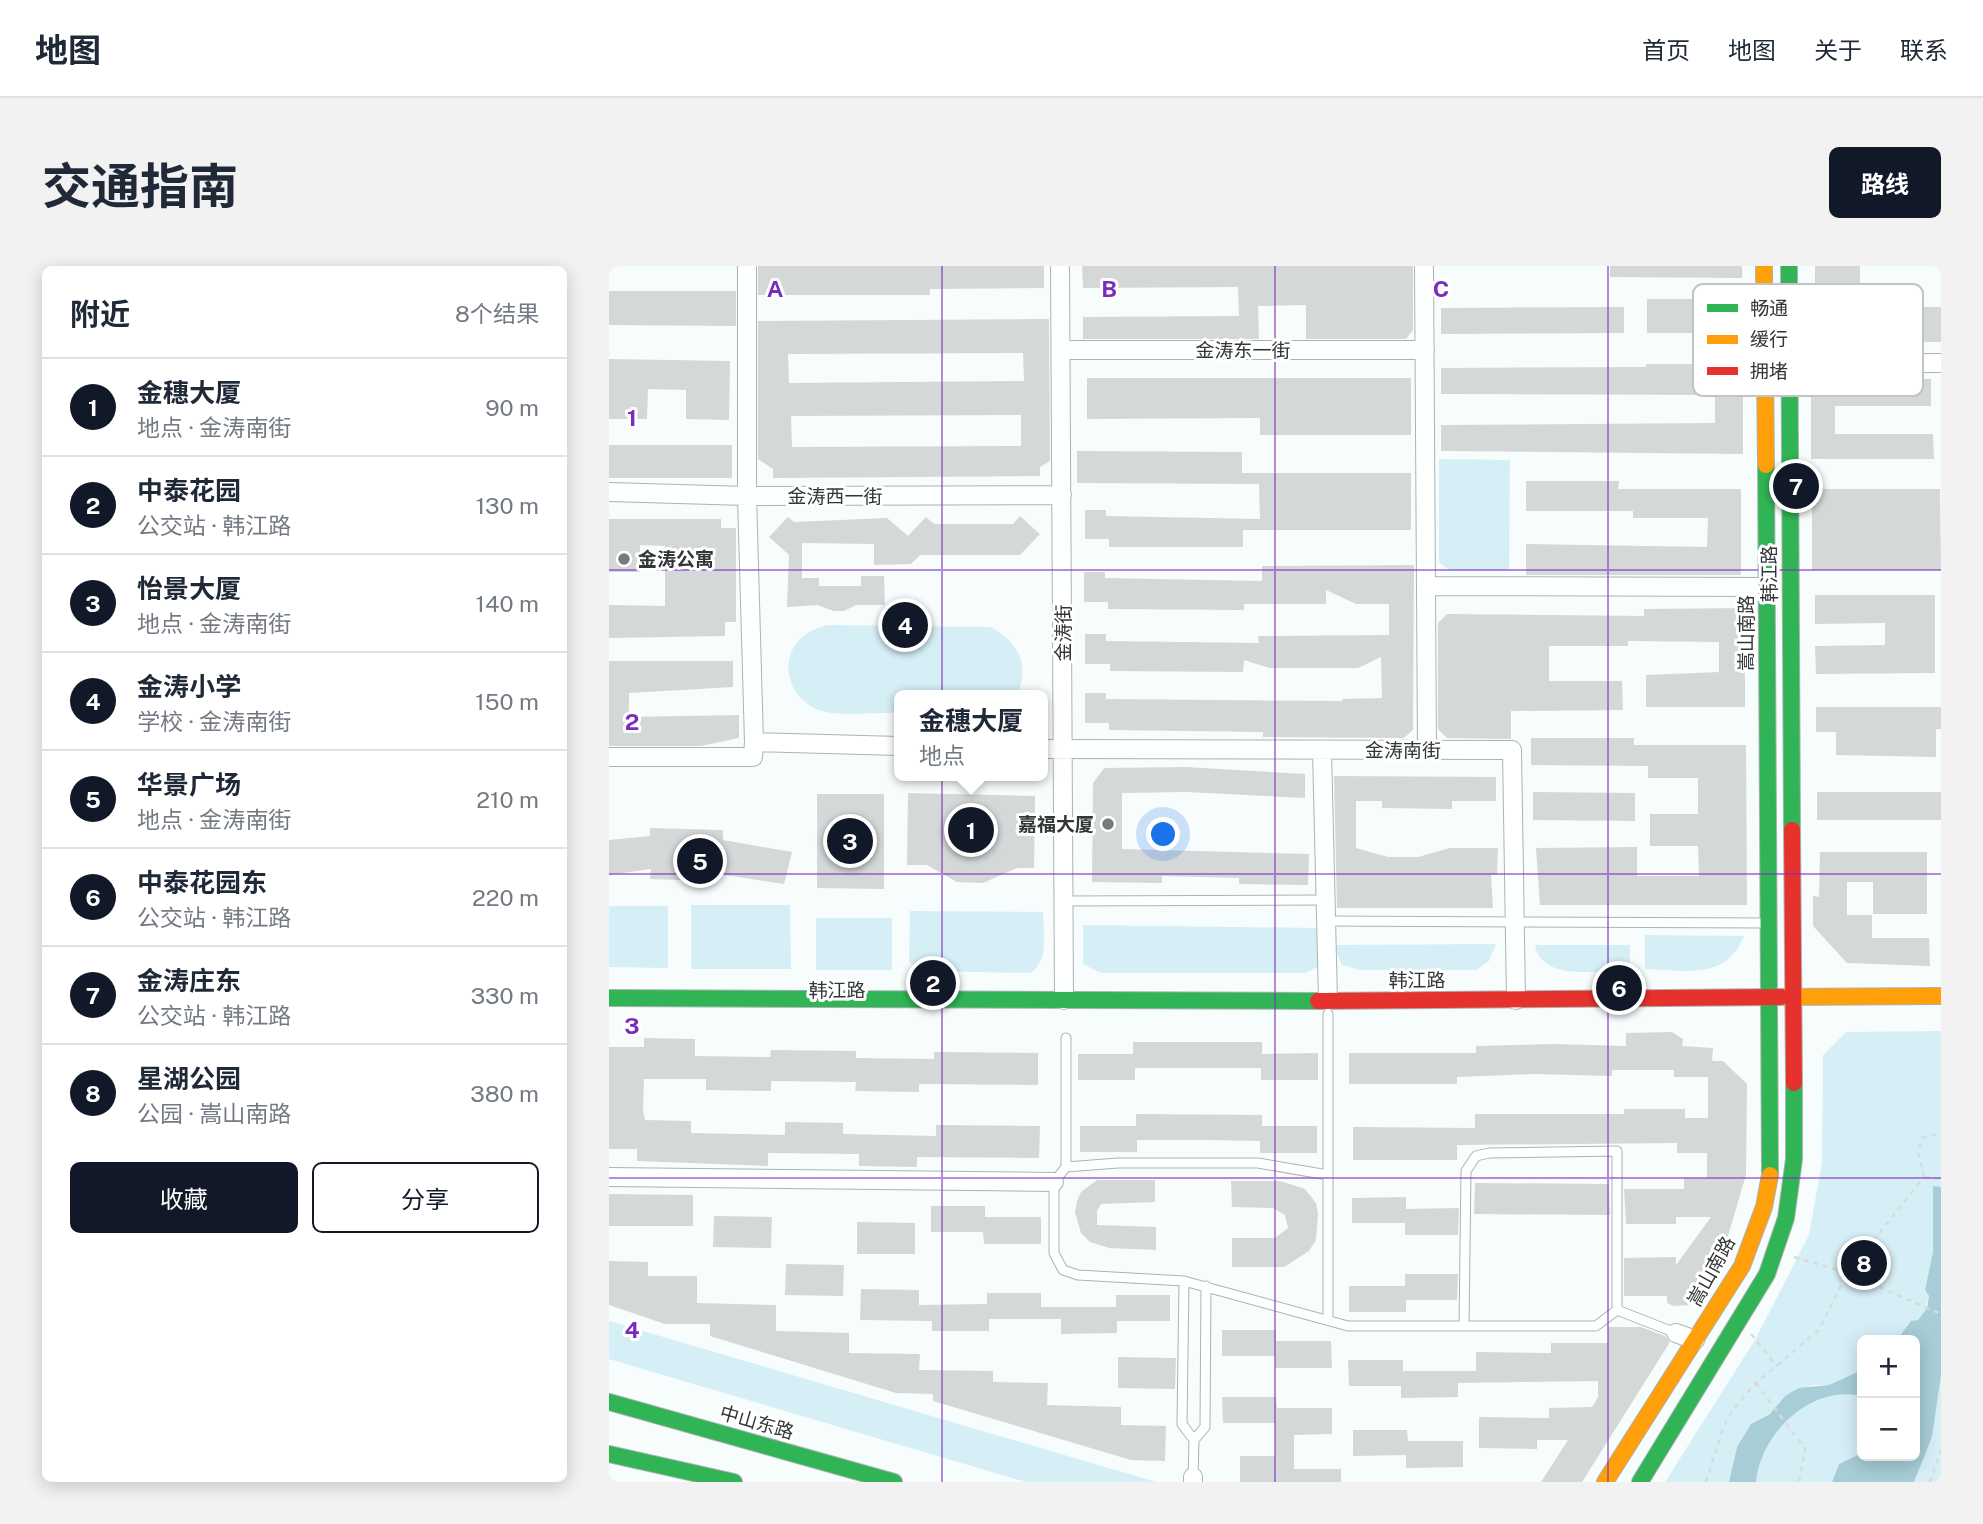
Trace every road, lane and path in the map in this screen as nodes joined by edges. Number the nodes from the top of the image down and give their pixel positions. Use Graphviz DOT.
graph roads {
  1 [pos="747,266"];
  2 [pos="1060,266"];
  3 [pos="1424,266"];
  4 [pos="1764,266"];
  5 [pos="1789,266"];
  6 [pos="1764,284"];
  7 [pos="1789,284"];
  8 [pos="1061,350"];
  9 [pos="1425,350"];
  10 [pos="1923,363"];
  11 [pos="1941,363"];
  12 [pos="1765,396"];
  13 [pos="1789,396"];
  14 [pos="609,492"];
  15 [pos="1062,495"];
  16 [pos="747,496"];
  17 [pos="1426,586"];
  18 [pos="1767,587"];
  19 [pos="754,742"];
  20 [pos="894,746"];
  21 [pos="1048,749"];
  22 [pos="1063,750"];
  23 [pos="1322,750"];
  24 [pos="1427,750"];
  25 [pos="609,757"];
  26 [pos="1325,900"];
  27 [pos="1064,901"];
  28 [pos="1326,921"];
  29 [pos="1515,922"];
  30 [pos="1770,923"];
  31 [pos="1941,996"];
  32 [pos="609,998"];
  33 [pos="1516,1000"];
  34 [pos="1065,1006"];
  35 [pos="1770,1006"];
  36 [pos="1793,1006"];
  37 [pos="1328,1008"];
  38 [pos="609,1009"];
  39 [pos="1941,1012"];
  40 [pos="1066,1038"];
  41 [pos="1941,1133"];
  42 [pos="1066,1167"];
  43 [pos="1328,1175"];
  44 [pos="609,1177"];
  45 [pos="1924,1177"];
  46 [pos="1941,1179"];
  47 [pos="1054,1182"];
  48 [pos="1775,1249"];
  49 [pos="1847,1273"];
  50 [pos="1184,1281"];
  51 [pos="1206,1286"];
  52 [pos="1617,1310"];
  53 [pos="1941,1314"];
  54 [pos="1328,1320"];
  55 [pos="1464,1326"];
  56 [pos="1750,1331"];
  57 [pos="1676,1333"];
  58 [pos="1695,1340"];
  59 [pos="1777,1366"];
  60 [pos="1756,1383"];
  61 [pos="609,1391"];
  62 [pos="609,1402"];
  63 [pos="639,1411"];
  64 [pos="1193,1440"];
  65 [pos="1941,1450"];
  66 [pos="609,1454"];
  67 [pos="1193,1479"];
  68 [pos="734,1482"];
  69 [pos="894,1482"];
  70 [pos="1605,1482"];
  71 [pos="1640,1482"];
  72 [pos="1706,1482"];
  73 [pos="1799,1482"];
  74 [pos="1930,1482"];
  1 -- 16 [label="street"];
  2 -- 8 [label="street, 金涛街"];
  3 -- 9 [label="street"];
  4 -- 6 [label="street, 嵩山南路"];
  5 -- 7 [label="street"];
  8 -- 9 [label="street, 金涛东一街"];
  8 -- 15 [label="street, 金涛街"];
  9 -- 17 [label="street"];
  10 -- 11 [label="street"];
  12 -- 18 [label="street, 嵩山南路"];
  13 -- 36 [label="street, 韩江路"];
  14 -- 16 [label="street, 金涛西一街"];
  15 -- 16 [label="street, 金涛西一街"];
  15 -- 22 [label="street, 金涛街"];
  16 -- 19 [label="street"];
  17 -- 18 [label="street"];
  17 -- 24 [label="street"];
  18 -- 30 [label="street, 嵩山南路"];
  19 -- 20 [label="street"];
  19 -- 25 [label="street"];
  21 -- 22 [label="street, 金涛南街"];
  22 -- 23 [label="street, 金涛南街"];
  22 -- 27 [label="street, 金涛街"];
  23 -- 24 [label="street, 金涛南街"];
  23 -- 26 [label="street"];
  24 -- 29 [label="street, 金涛南街"];
  26 -- 27 [label="lane"];
  26 -- 28 [label="street"];
  27 -- 34 [label="street, 金涛街"];
  28 -- 29 [label="lane"];
  28 -- 37 [label="street"];
  29 -- 30 [label="lane"];
  29 -- 33 [label="street, 金涛南街"];
  30 -- 35 [label="street, 嵩山南路"];
  31 -- 36 [label="street, 韩江路"];
  32 -- 34 [label="street, 韩江路"];
  33 -- 35 [label="street, 韩江路"];
  33 -- 37 [label="street, 韩江路"];
  34 -- 37 [label="street, 韩江路"];
  34 -- 38 [label="street, 韩江路"];
  35 -- 36 [label="street, 韩江路"];
  35 -- 37 [label="street, 韩江路"];
  35 -- 58 [label="street, 嵩山南路"];
  36 -- 39 [label="street, 韩江路"];
  36 -- 48 [label="street"];
  37 -- 43 [label="lane"];
  40 -- 42 [label="lane"];
  41 -- 45 [label="path"];
  42 -- 43 [label="lane"];
  42 -- 47 [label="lane"];
  43 -- 54 [label="lane"];
  44 -- 47 [label="street"];
  45 -- 46 [label="path"];
  45 -- 49 [label="path"];
  47 -- 50 [label="lane"];
  48 -- 49 [label="path"];
  48 -- 71 [label="street"];
  49 -- 53 [label="path"];
  49 -- 59 [label="path"];
  50 -- 51 [label="lane"];
  50 -- 64 [label="lane"];
  51 -- 54 [label="lane"];
  51 -- 64 [label="lane"];
  52 -- 55 [label="lane"];
  52 -- 55 [label="lane"];
  52 -- 57 [label="lane"];
  54 -- 55 [label="lane"];
  56 -- 59 [label="path"];
  57 -- 58 [label="street"];
  58 -- 70 [label="street, 嵩山南路"];
  59 -- 60 [label="path"];
  60 -- 72 [label="path"];
  60 -- 73 [label="path"];
  61 -- 63 [label="street"];
  62 -- 63 [label="street, 中山东路"];
  63 -- 69 [label="street, 中山东路"];
  64 -- 67 [label="lane"];
  65 -- 74 [label="path"];
  66 -- 68 [label="street"];
}
